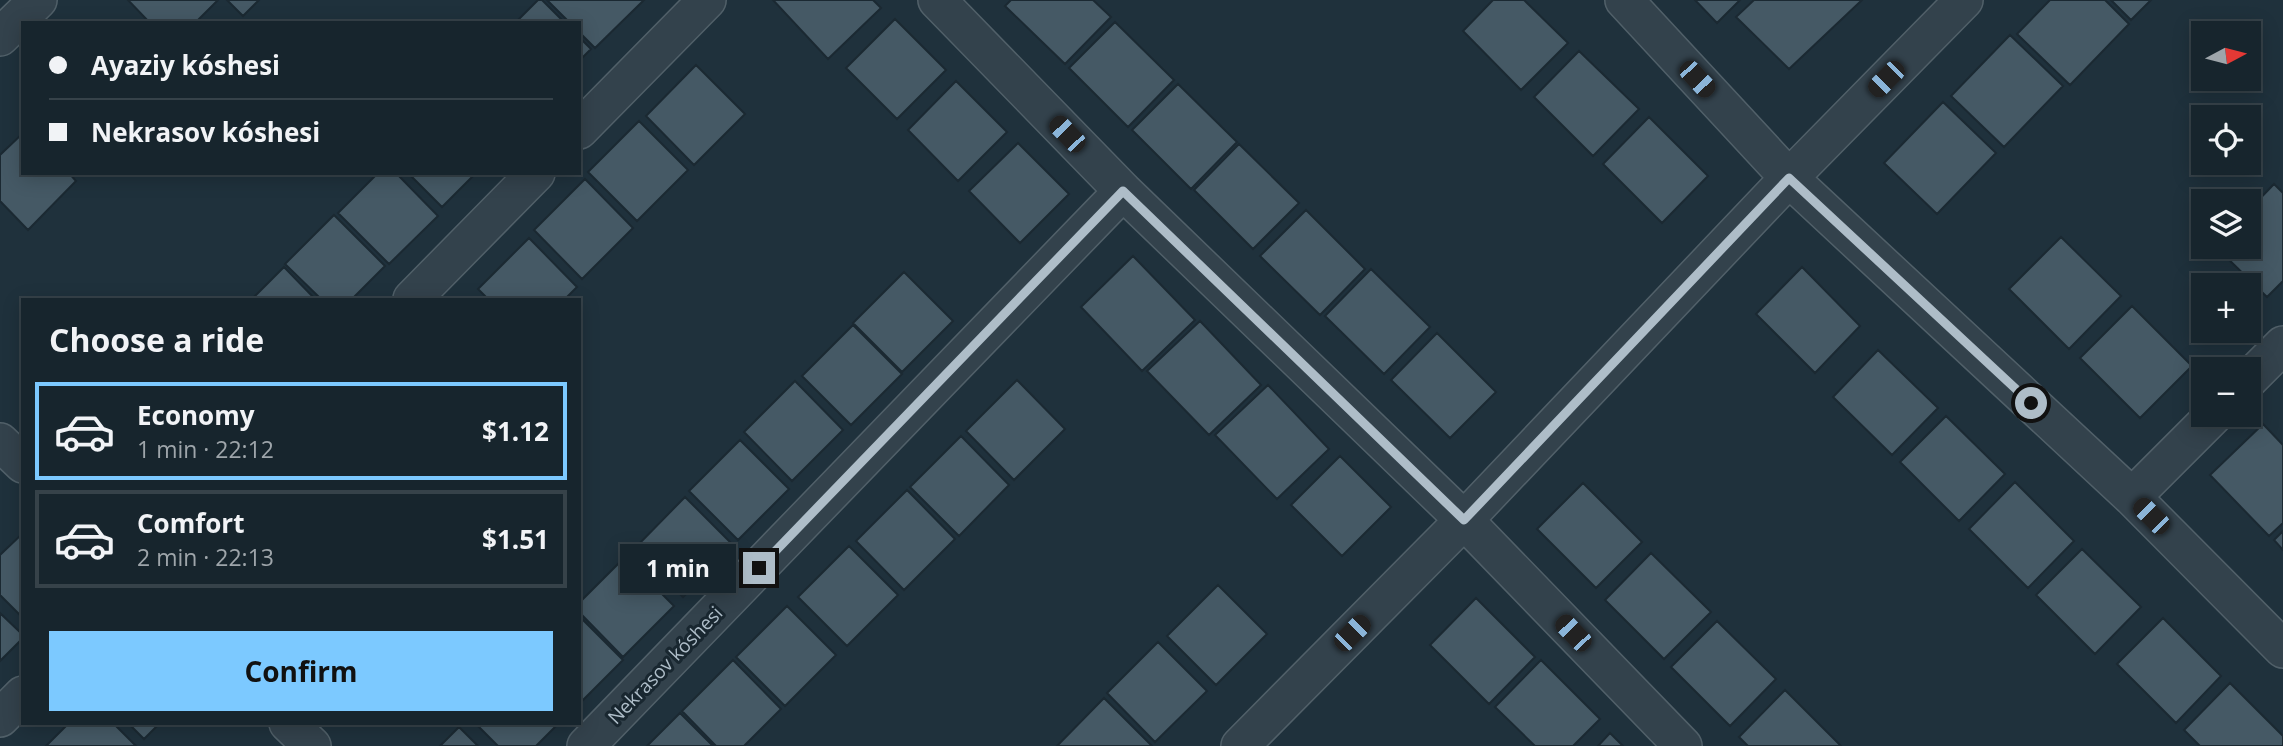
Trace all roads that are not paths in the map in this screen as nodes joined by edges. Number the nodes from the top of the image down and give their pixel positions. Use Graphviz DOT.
graph roads {
  1 [pos="38,0"];
  2 [pos="707,0"];
  3 [pos="937,0"];
  4 [pos="1623,0"];
  5 [pos="1964,0"];
  6 [pos="0,37"];
  7 [pos="581,128"];
  8 [pos="534,175"];
  9 [pos="1789,178"];
  10 [pos="1123,191"];
  11 [pos="413,298"];
  12 [pos="2283,345"];
  13 [pos="2261,367"];
  14 [pos="2202,427"];
  15 [pos="0,443"];
  16 [pos="21,462"];
  17 [pos="2132,497"];
  18 [pos="1464,520"];
  19 [pos="2283,649"];
  20 [pos="21,697"];
  21 [pos="0,718"];
  22 [pos="290,725"];
  23 [pos="312,746"];
  24 [pos="586,746"];
  25 [pos="1240,746"];
  26 [pos="1683,746"];
  1 -- 6 [label="street"];
  2 -- 7 [label="street"];
  3 -- 10 [label="street"];
  4 -- 9 [label="street"];
  5 -- 9 [label="street"];
  8 -- 11 [label="street"];
  9 -- 17 [label="street"];
  9 -- 18 [label="street"];
  10 -- 18 [label="street"];
  10 -- 24 [label="street, Nekrasov kóshesi"];
  12 -- 13 [label="street"];
  14 -- 17 [label="street"];
  15 -- 16 [label="street"];
  17 -- 19 [label="street"];
  18 -- 25 [label="street"];
  18 -- 26 [label="street"];
  20 -- 21 [label="street"];
  22 -- 23 [label="street"];
}
